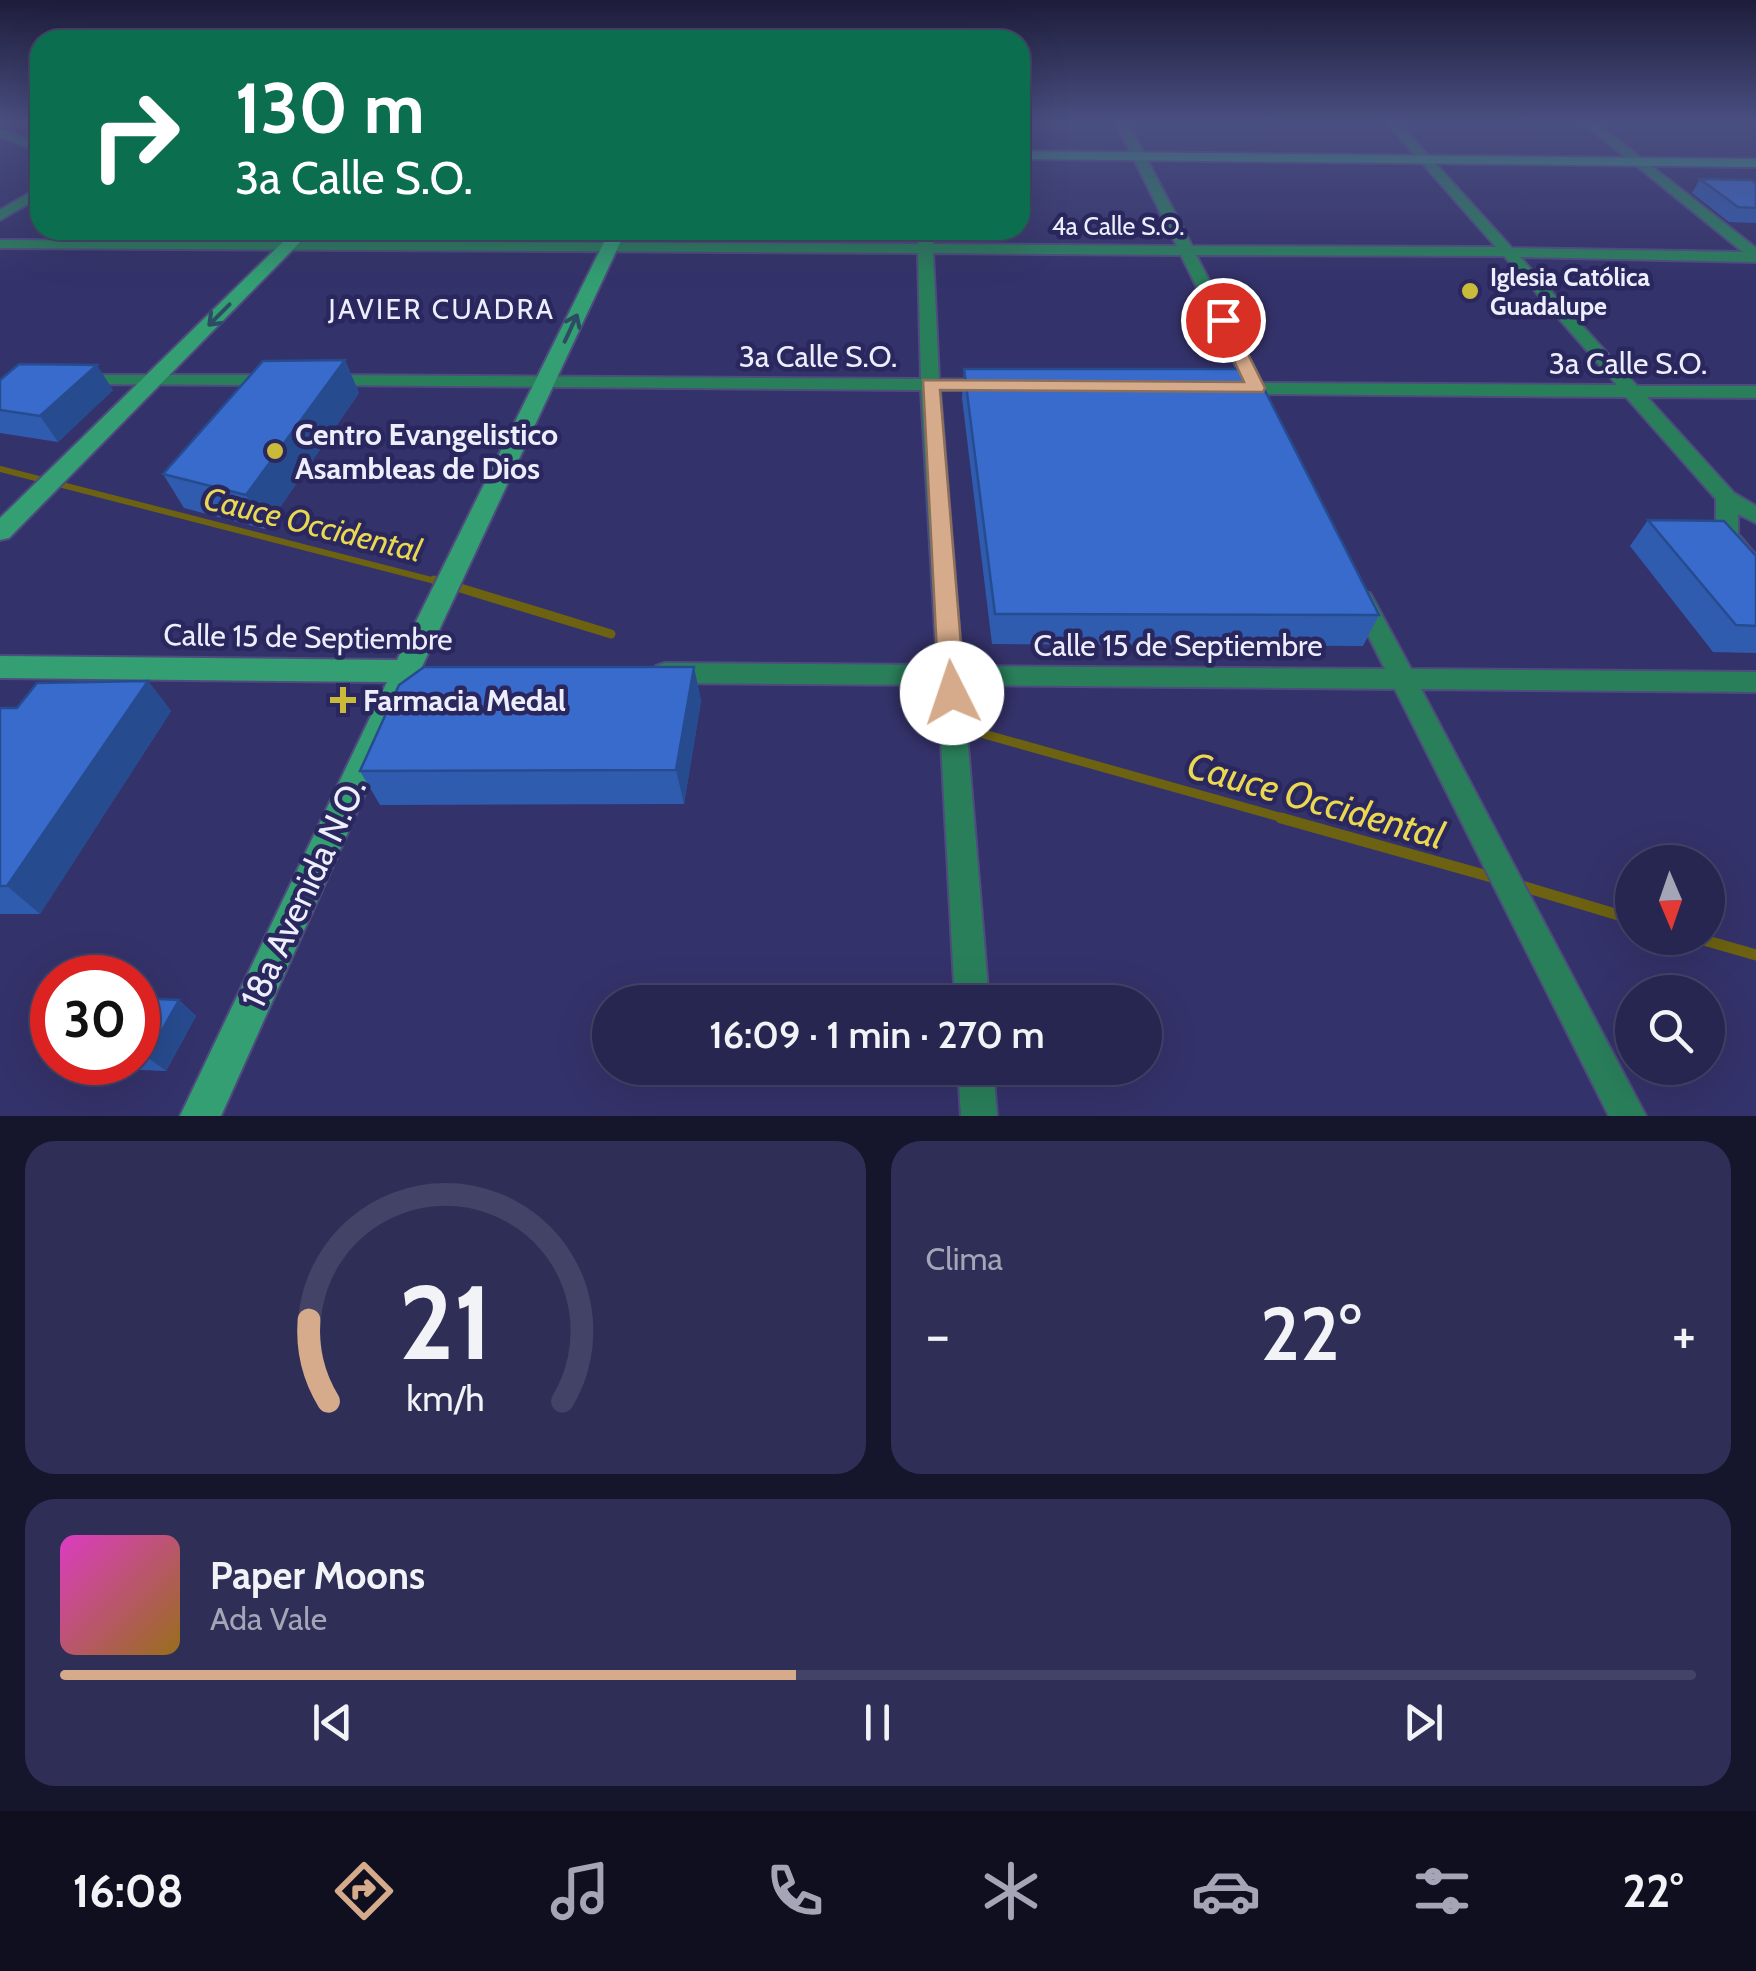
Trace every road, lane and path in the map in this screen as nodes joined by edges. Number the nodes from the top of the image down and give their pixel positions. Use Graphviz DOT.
graph roads {
  1 [pos="1147,173"];
  2 [pos="1437,173"];
  3 [pos="1654,173"];
  4 [pos="30,197"];
  5 [pos="0,216"];
  6 [pos="294,240"];
  7 [pos="567,240"];
  8 [pos="613,240"];
  9 [pos="926,240"];
  10 [pos="0,244"];
  11 [pos="288,246"];
  12 [pos="1190,252"];
  13 [pos="1507,252"];
  14 [pos="1756,256"];
  15 [pos="58,380"];
  16 [pos="155,380"];
  17 [pos="546,382"];
  18 [pos="930,384"];
  19 [pos="1007,385"];
  20 [pos="1218,388"];
  21 [pos="1256,388"];
  22 [pos="1629,391"];
  23 [pos="1756,392"];
  24 [pos="1273,422"];
  25 [pos="1727,498"];
  26 [pos="1756,516"];
  27 [pos="0,532"];
  28 [pos="1756,570"];
  29 [pos="1352,577"];
  30 [pos="0,667"];
  31 [pos="416,671"];
  32 [pos="636,672"];
  33 [pos="951,675"];
  34 [pos="1403,679"];
  35 [pos="1756,682"];
  36 [pos="971,985"];
  37 [pos="977,1085"];
  38 [pos="200,1116"];
  39 [pos="979,1116"];
  40 [pos="1628,1116"];
  1 -- 12 [label="street"];
  2 -- 13 [label="street"];
  3 -- 14 [label="street"];
  4 -- 5 [label="street"];
  6 -- 11 [label="street"];
  7 -- 11 [label="street, 4a Calle S.O."];
  17 -- 8 [label="street, 18a Avenida N.O., one-way"];
  9 -- 12 [label="street, 4a Calle S.O."];
  9 -- 18 [label="street"];
  10 -- 11 [label="street, 4a Calle S.O."];
  11 -- 16 [label="street, one-way"];
  12 -- 13 [label="street, 4a Calle S.O."];
  12 -- 21 [label="street"];
  13 -- 14 [label="street, 4a Calle S.O."];
  13 -- 22 [label="street"];
  15 -- 16 [label="street, 3a Calle S.O."];
  16 -- 17 [label="street, 3a Calle S.O."];
  16 -- 27 [label="street"];
  17 -- 18 [label="street, 3a Calle S.O."];
  17 -- 31 [label="street, 18a Avenida N.O."];
  18 -- 19 [label="street, 3a Calle S.O."];
  18 -- 33 [label="street"];
  20 -- 21 [label="street, 3a Calle S.O."];
  21 -- 22 [label="street, 3a Calle S.O."];
  21 -- 24 [label="street"];
  22 -- 23 [label="street, 3a Calle S.O."];
  22 -- 25 [label="street"];
  25 -- 26 [label="street"];
  25 -- 28 [label="street"];
  29 -- 34 [label="street"];
  30 -- 31 [label="street, Calle 15 de Septiembre"];
  31 -- 38 [label="street, 18a Avenida N.O."];
  32 -- 33 [label="street, Calle 15 de Septiembre"];
  33 -- 34 [label="street, Calle 15 de Septiembre"];
  33 -- 36 [label="street"];
  34 -- 35 [label="street, Calle 15 de Septiembre"];
  34 -- 40 [label="street"];
  37 -- 39 [label="street"];
}
